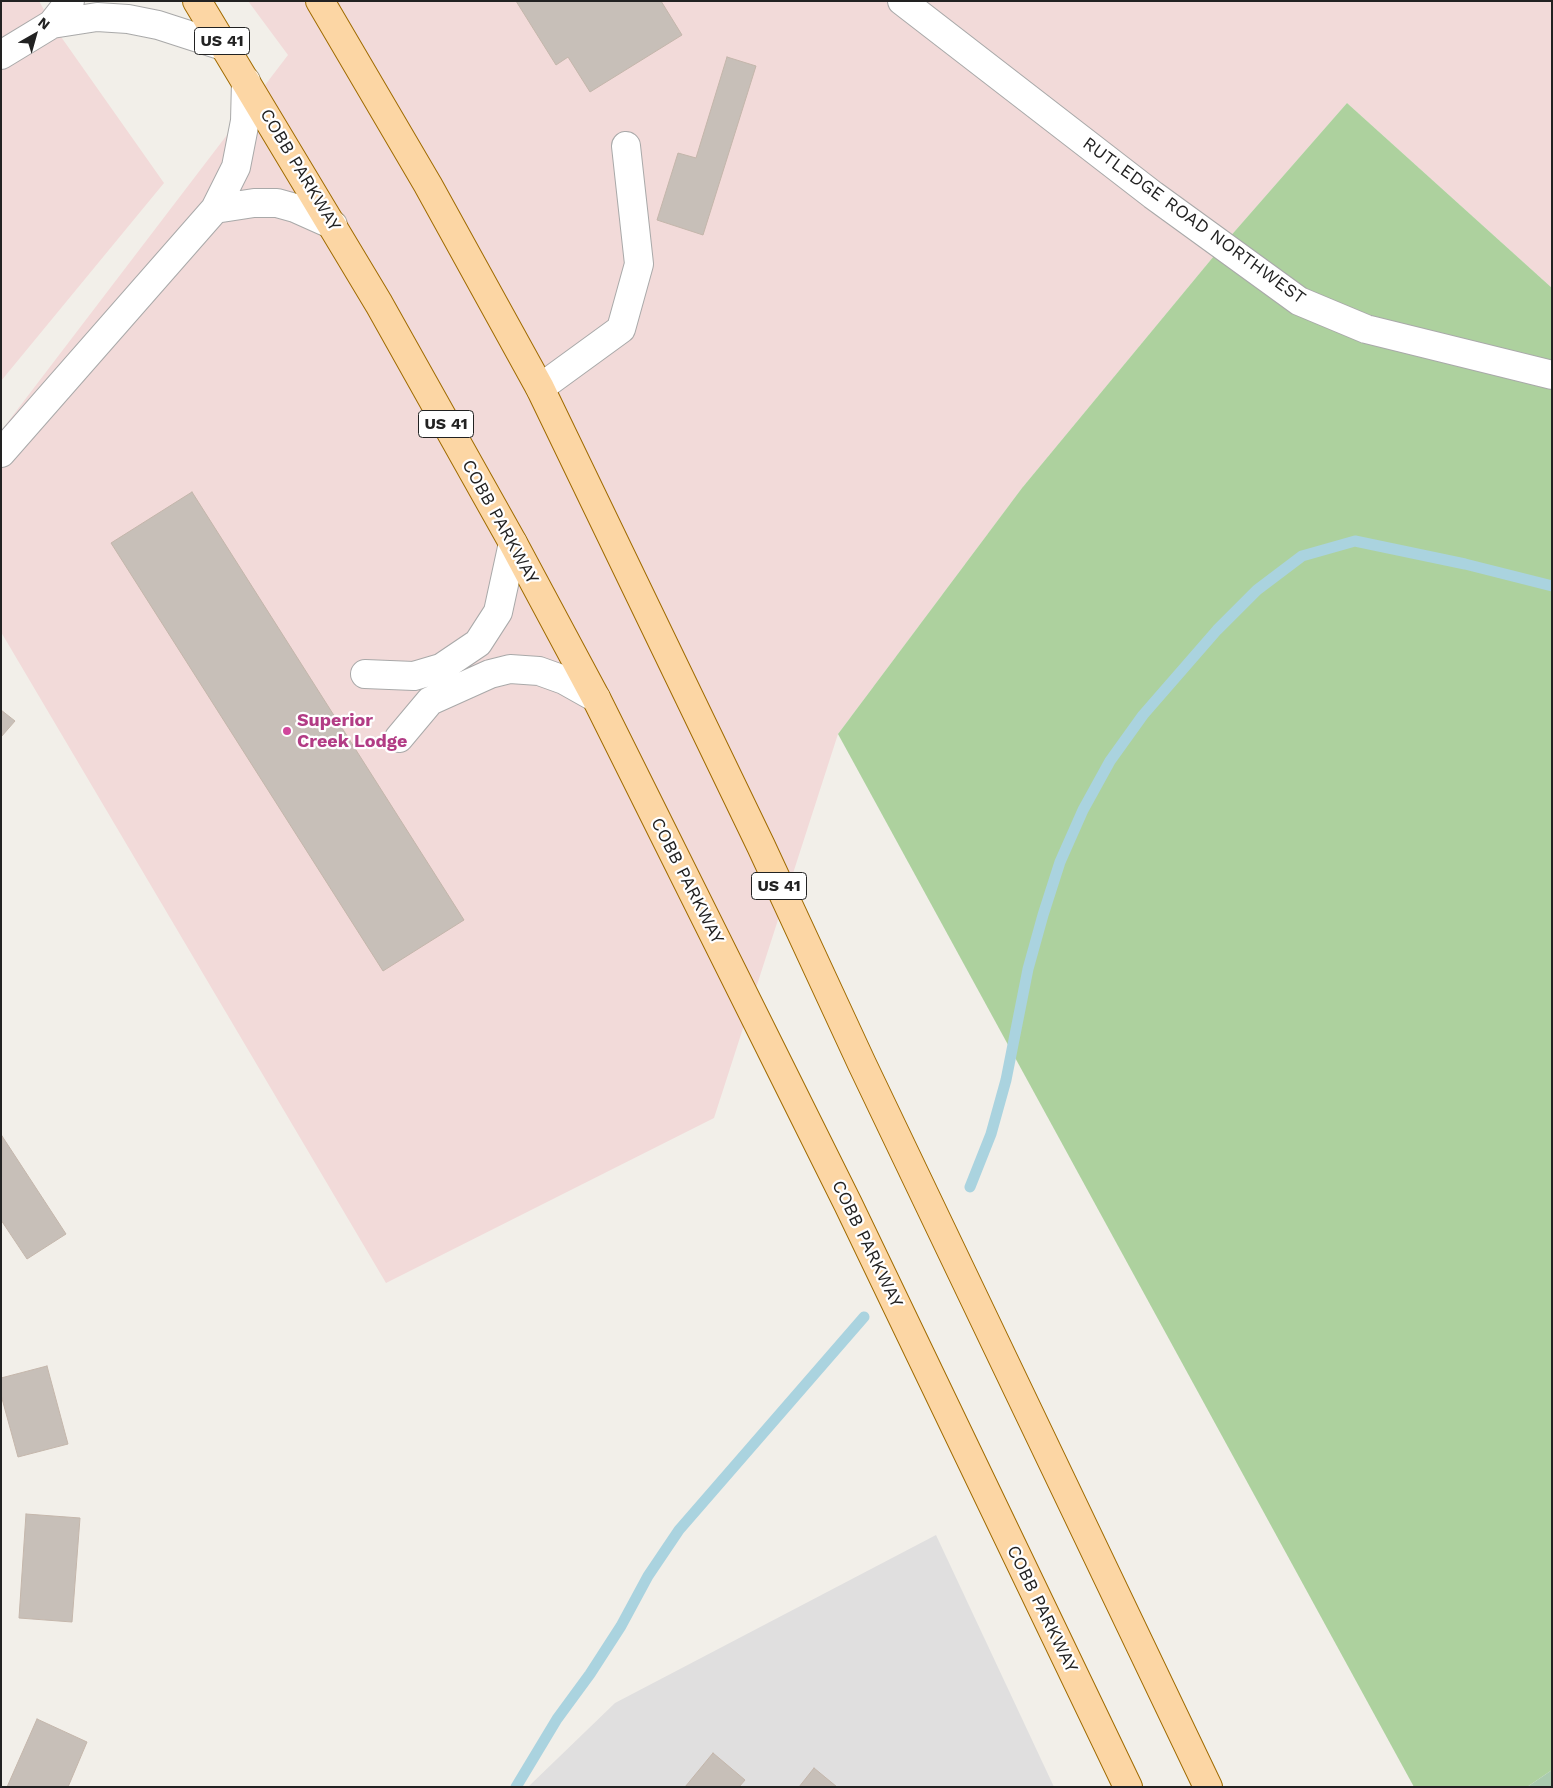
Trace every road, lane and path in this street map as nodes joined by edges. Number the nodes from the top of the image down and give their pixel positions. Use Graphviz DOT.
graph roads {
  1 [pos="70,1"];
  2 [pos="197,1"];
  3 [pos="320,1"];
  4 [pos="902,1"];
  5 [pos="52,24"];
  6 [pos="226,47"];
  7 [pos="1,55"];
  8 [pos="246,81"];
  9 [pos="626,146"];
  10 [pos="216,209"];
  11 [pos="333,226"];
  12 [pos="1552,375"];
  13 [pos="540,388"];
  14 [pos="1,453"];
  15 [pos="513,543"];
  16 [pos="365,674"];
  17 [pos="596,698"];
  18 [pos="399,738"];
  19 [pos="1128,1787"];
  20 [pos="1208,1787"];
  1 -- 5 [label="street"];
  2 -- 6 [label="main road, COBB PARKWAY / US 41"];
  3 -- 13 [label="main road, US 41"];
  4 -- 12 [label="street, RUTLEDGE ROAD NORTHWEST"];
  5 -- 6 [label="street"];
  5 -- 7 [label="street"];
  6 -- 8 [label="main road, COBB PARKWAY / US 41"];
  8 -- 10 [label="street"];
  8 -- 11 [label="main road, COBB PARKWAY / US 41"];
  9 -- 13 [label="street"];
  10 -- 11 [label="street"];
  10 -- 14 [label="street"];
  11 -- 15 [label="main road, COBB PARKWAY / US 41"];
  13 -- 20 [label="main road, US 41"];
  15 -- 16 [label="street"];
  15 -- 17 [label="main road, COBB PARKWAY / US 41"];
  17 -- 18 [label="street"];
  17 -- 19 [label="main road, COBB PARKWAY / US 41"];
}
